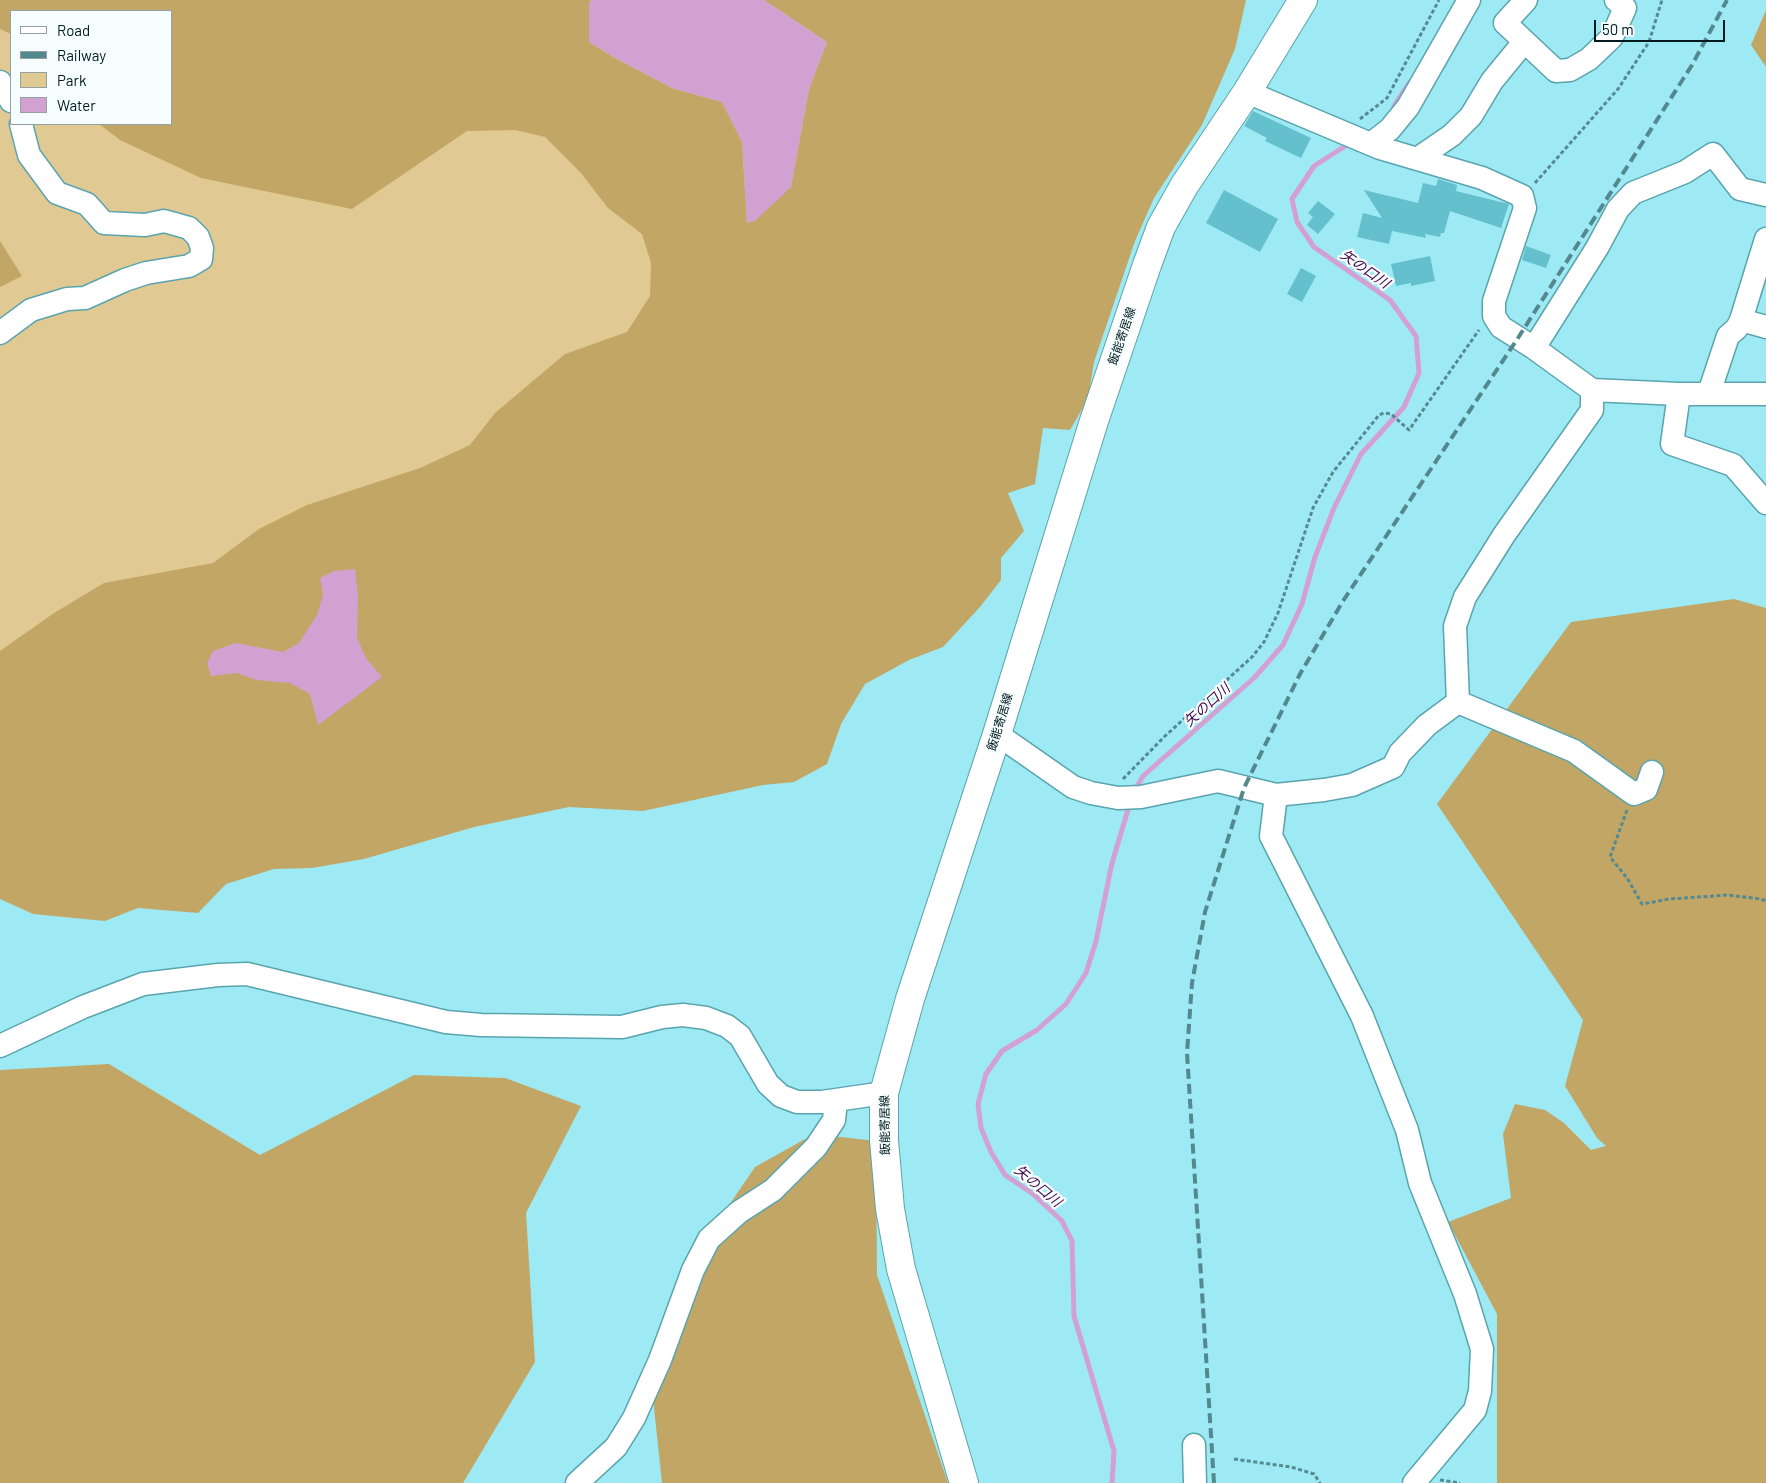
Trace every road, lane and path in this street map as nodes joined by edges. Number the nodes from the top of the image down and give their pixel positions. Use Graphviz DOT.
graph roads {
  1 [pos="1303,0"];
  2 [pos="1439,0"];
  3 [pos="1469,0"];
  4 [pos="1526,0"];
  5 [pos="1616,0"];
  6 [pos="1662,0"];
  7 [pos="1524,42"];
  8 [pos="0,82"];
  9 [pos="1247,92"];
  10 [pos="10,99"];
  11 [pos="22,125"];
  12 [pos="1345,132"];
  13 [pos="1370,143"];
  14 [pos="1417,159"];
  15 [pos="1766,195"];
  16 [pos="1522,196"];
  17 [pos="1766,242"];
  18 [pos="1494,309"];
  19 [pos="1741,320"];
  20 [pos="1766,327"];
  21 [pos="0,333"];
  22 [pos="1534,348"];
  23 [pos="1592,390"];
  24 [pos="1709,393"];
  25 [pos="1679,394"];
  26 [pos="1766,394"];
  27 [pos="1766,504"];
  28 [pos="1458,702"];
  29 [pos="997,734"];
  30 [pos="1652,772"];
  31 [pos="1634,794"];
  32 [pos="1276,795"];
  33 [pos="1113,798"];
  34 [pos="1766,901"];
  35 [pos="0,1046"];
  36 [pos="884,1093"];
  37 [pos="836,1101"];
  38 [pos="1194,1446"];
  39 [pos="1234,1460"];
  40 [pos="577,1483"];
  41 [pos="964,1483"];
  42 [pos="1195,1483"];
  43 [pos="1320,1483"];
  44 [pos="1414,1483"];
  1 -- 9 [label="main road, 飯能寄居線"];
  2 -- 12 [label="path"];
  3 -- 13 [label="street"];
  4 -- 7 [label="street"];
  5 -- 7 [label="street"];
  6 -- 16 [label="path"];
  7 -- 14 [label="street"];
  8 -- 10 [label="street"];
  9 -- 12 [label="street"];
  9 -- 29 [label="main road, 飯能寄居線"];
  11 -- 21 [label="street"];
  12 -- 13 [label="street"];
  13 -- 14 [label="street"];
  14 -- 16 [label="street"];
  15 -- 22 [label="street"];
  16 -- 18 [label="street"];
  17 -- 19 [label="street"];
  18 -- 22 [label="street"];
  18 -- 33 [label="path"];
  19 -- 20 [label="street"];
  19 -- 24 [label="street"];
  22 -- 23 [label="street"];
  23 -- 25 [label="street"];
  23 -- 28 [label="street"];
  24 -- 25 [label="street"];
  24 -- 26 [label="street"];
  25 -- 27 [label="street"];
  28 -- 31 [label="street"];
  28 -- 32 [label="street"];
  29 -- 33 [label="street"];
  29 -- 36 [label="main road, 飯能寄居線"];
  30 -- 31 [label="street"];
  31 -- 34 [label="path"];
  32 -- 33 [label="street"];
  32 -- 44 [label="street"];
  35 -- 37 [label="street"];
  36 -- 37 [label="street"];
  36 -- 41 [label="main road, 飯能寄居線"];
  37 -- 40 [label="street"];
  38 -- 42 [label="street"];
  39 -- 43 [label="path"];
}
